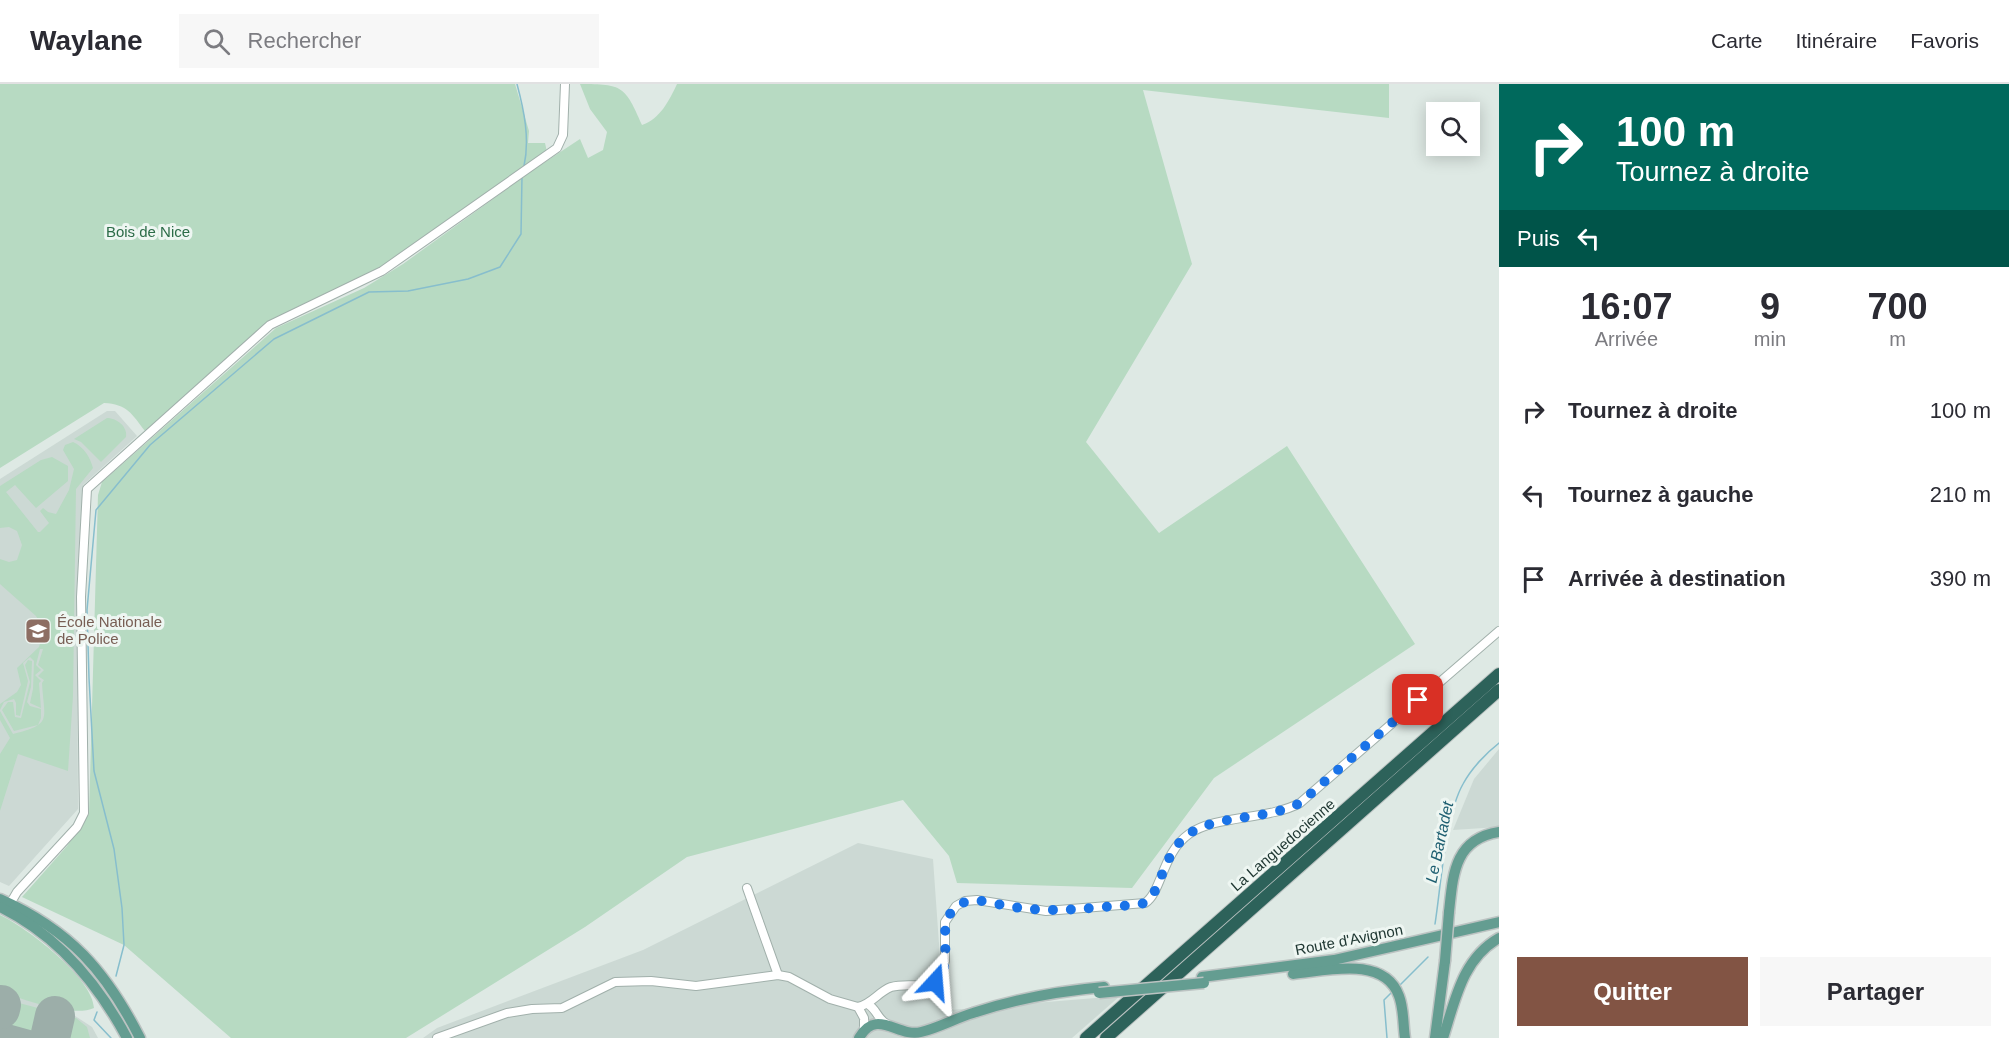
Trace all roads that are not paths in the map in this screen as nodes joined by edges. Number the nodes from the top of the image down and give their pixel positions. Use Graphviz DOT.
graph roads {
  1 [pos="565,84"];
  2 [pos="1499,631"];
  3 [pos="1499,674"];
  4 [pos="1499,690"];
  5 [pos="1499,834"];
  6 [pos="747,888"];
  7 [pos="4,903"];
  8 [pos="1499,922"];
  9 [pos="1499,929"];
  10 [pos="1499,938"];
  11 [pos="1293,974"];
  12 [pos="778,975"];
  13 [pos="1203,980"];
  14 [pos="1101,990"];
  15 [pos="869,1005"];
  16 [pos="858,1007"];
  17 [pos="890,1025"];
  18 [pos="861,1034"];
  19 [pos="127,1038"];
  20 [pos="140,1038"];
  21 [pos="437,1038"];
  22 [pos="904,1038"];
  23 [pos="926,1038"];
  24 [pos="1086,1038"];
  25 [pos="1106,1038"];
  26 [pos="1404,1038"];
  27 [pos="1435,1038"];
  28 [pos="1443,1038"];
  1 -- 7 [label="street"];
  2 -- 15 [label="street"];
  3 -- 24 [label="highway, La Languedocienne"];
  4 -- 25 [label="highway, La Languedocienne"];
  5 -- 27 [label="main road, bridge"];
  6 -- 12 [label="street"];
  7 -- 19 [label="main road"];
  7 -- 20 [label="main road"];
  8 -- 13 [label="main road, Route d'Avignon"];
  9 -- 11 [label="main road, Route d'Avignon"];
  10 -- 28 [label="main road"];
  11 -- 13 [label="main road, Route d'Avignon"];
  11 -- 26 [label="main road"];
  12 -- 16 [label="street"];
  12 -- 21 [label="street"];
  13 -- 14 [label="main road, bridge"];
  14 -- 17 [label="main road"];
  14 -- 23 [label="main road"];
  15 -- 16 [label="street"];
  15 -- 17 [label="street"];
  16 -- 18 [label="street"];
  17 -- 18 [label="main road"];
  17 -- 22 [label="main road"];
}
